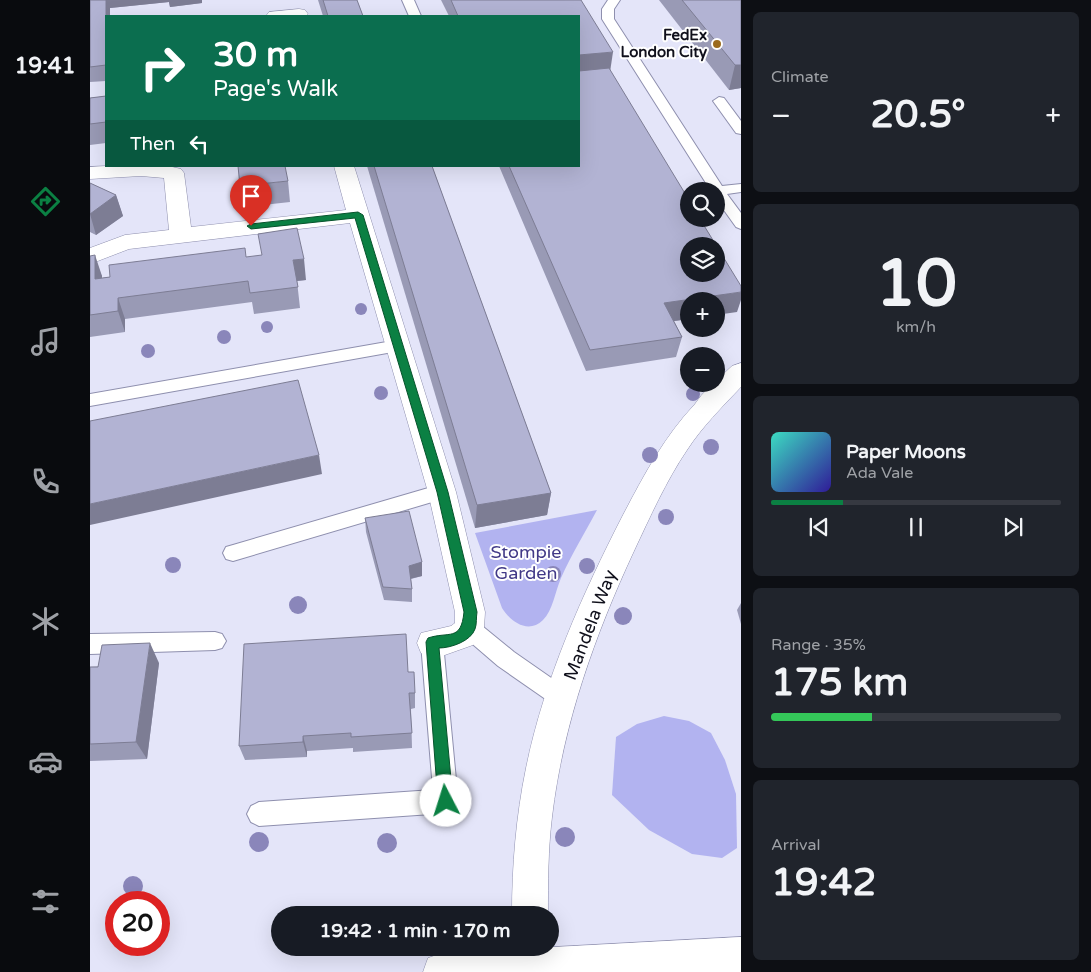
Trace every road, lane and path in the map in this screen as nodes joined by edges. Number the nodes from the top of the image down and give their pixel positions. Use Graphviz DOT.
graph roads {
  1 [pos="408,0"];
  2 [pos="614,0"];
  3 [pos="298,10"];
  4 [pos="279,15"];
  5 [pos="415,15"];
  6 [pos="719,101"];
  7 [pos="741,130"];
  8 [pos="344,167"];
  9 [pos="90,173"];
  10 [pos="712,182"];
  11 [pos="741,188"];
  12 [pos="725,190"];
  13 [pos="725,201"];
  14 [pos="358,215"];
  15 [pos="741,224"];
  16 [pos="181,235"];
  17 [pos="90,257"];
  18 [pos="398,346"];
  19 [pos="741,372"];
  20 [pos="90,400"];
  21 [pos="442,492"];
  22 [pos="233,554"];
  23 [pos="469,628"];
  24 [pos="216,641"];
  25 [pos="432,642"];
  26 [pos="90,644"];
  27 [pos="562,698"];
  28 [pos="259,814"];
  29 [pos="530,906"];
  30 [pos="741,956"];
  31 [pos="533,957"];
  32 [pos="442,972"];
  1 -- 5 [label="lane"];
  2 -- 10 [label="lane"];
  3 -- 4 [label="main road"];
  6 -- 7 [label="lane"];
  8 -- 14 [label="main road"];
  9 -- 16 [label="main road"];
  11 -- 12 [label="lane"];
  13 -- 15 [label="lane"];
  14 -- 16 [label="main road"];
  14 -- 18 [label="main road"];
  16 -- 17 [label="main road"];
  18 -- 20 [label="lane"];
  18 -- 21 [label="main road"];
  19 -- 27 [label="main road, Mandela Way"];
  21 -- 22 [label="lane"];
  21 -- 23 [label="main road"];
  23 -- 25 [label="main road"];
  23 -- 27 [label="lane"];
  24 -- 26 [label="lane"];
  25 -- 28 [label="lane"];
  27 -- 29 [label="main road, Mandela Way"];
  30 -- 31 [label="main road"];
  31 -- 32 [label="main road"];
}
